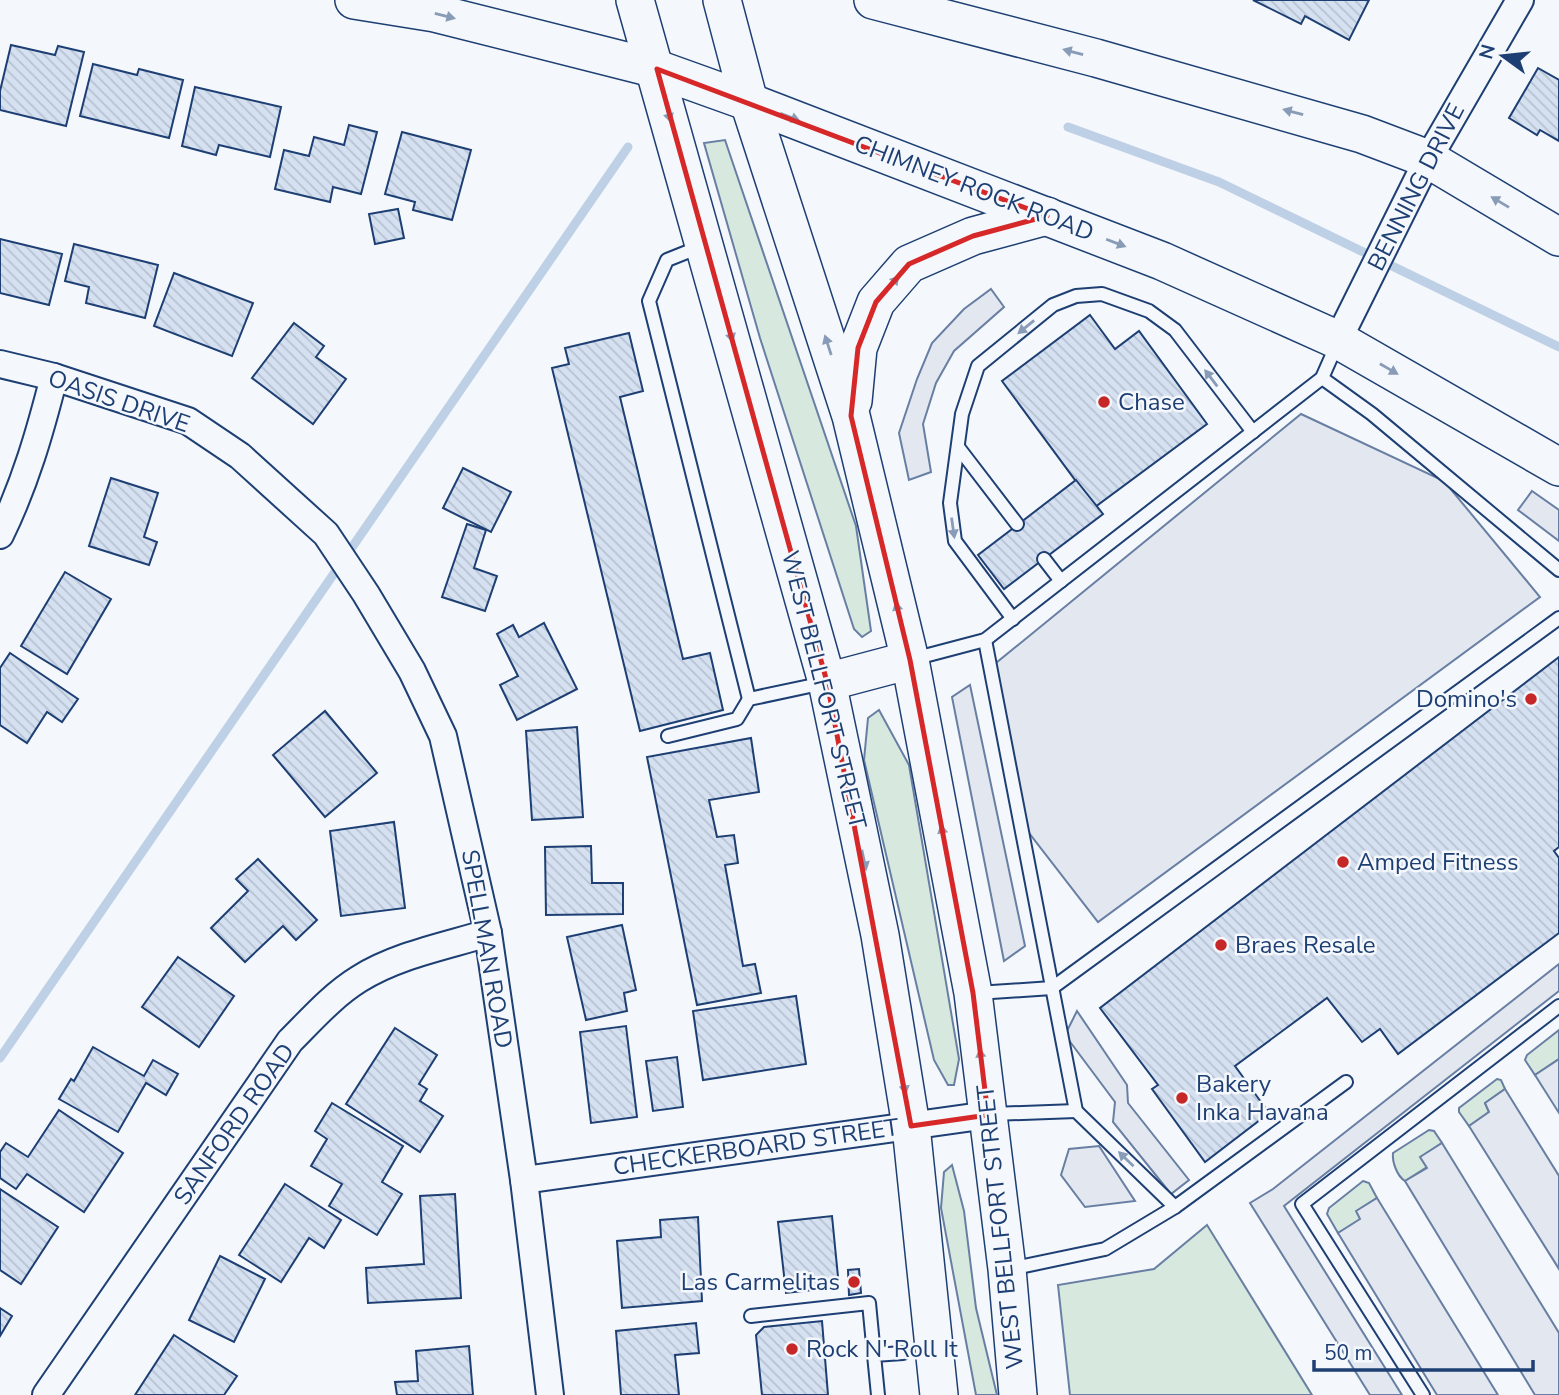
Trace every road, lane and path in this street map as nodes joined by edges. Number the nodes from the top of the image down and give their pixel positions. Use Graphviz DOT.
graph roads {
  1 [pos="354,0"];
  2 [pos="635,0"];
  3 [pos="722,0"];
  4 [pos="873,0"];
  5 [pos="1520,0"];
  6 [pos="656,69"];
  7 [pos="748,102"];
  8 [pos="1428,159"];
  9 [pos="1047,216"];
  10 [pos="1559,237"];
  11 [pos="705,244"];
  12 [pos="1338,340"];
  13 [pos="0,364"];
  14 [pos="54,377"];
  15 [pos="1322,378"];
  16 [pos="851,416"];
  17 [pos="1252,432"];
  18 [pos="958,447"];
  19 [pos="1559,467"];
  20 [pos="1017,524"];
  21 [pos="326,534"];
  22 [pos="0,535"];
  23 [pos="1044,559"];
  24 [pos="1559,570"];
  25 [pos="1061,582"];
  26 [pos="1559,618"];
  27 [pos="1013,619"];
  28 [pos="985,640"];
  29 [pos="910,660"];
  30 [pos="827,682"];
  31 [pos="749,699"];
  32 [pos="668,736"];
  33 [pos="488,933"];
  34 [pos="1052,988"];
  35 [pos="973,993"];
  36 [pos="1559,1006"];
  37 [pos="1346,1082"];
  38 [pos="1076,1111"];
  39 [pos="988,1115"];
  40 [pos="911,1126"];
  41 [pos="524,1180"];
  42 [pos="1175,1207"];
  43 [pos="1007,1269"];
  44 [pos="751,1316"];
  45 [pos="903,1353"];
  46 [pos="874,1355"];
  47 [pos="46,1395"];
  48 [pos="550,1395"];
  49 [pos="878,1395"];
  50 [pos="939,1395"];
  51 [pos="1018,1395"];
  52 [pos="1423,1395"];
  1 -- 6 [label="main road, CHIMNEY ROCK ROAD, one-way"];
  2 -- 6 [label="main road, WEST BELLFORT STREET"];
  3 -- 7 [label="main road, WEST BELLFORT STREET"];
  8 -- 4 [label="main road, one-way"];
  5 -- 8 [label="street, BENNING DRIVE"];
  6 -- 7 [label="main road, CHIMNEY ROCK ROAD"];
  6 -- 11 [label="main road, WEST BELLFORT STREET, one-way"];
  7 -- 9 [label="main road, CHIMNEY ROCK ROAD, one-way"];
  16 -- 7 [label="main road, WEST BELLFORT STREET, one-way"];
  10 -- 8 [label="main road, one-way"];
  8 -- 12 [label="street, BENNING DRIVE"];
  9 -- 12 [label="main road, CHIMNEY ROCK ROAD, one-way"];
  16 -- 9 [label="main road, one-way"];
  11 -- 30 [label="main road, WEST BELLFORT STREET, one-way"];
  11 -- 31 [label="lane"];
  12 -- 15 [label="lane"];
  12 -- 19 [label="main road, CHIMNEY ROCK ROAD, one-way"];
  13 -- 14 [label="street, OASIS DRIVE"];
  14 -- 21 [label="street, OASIS DRIVE"];
  14 -- 22 [label="street"];
  15 -- 17 [label="lane"];
  15 -- 24 [label="lane"];
  29 -- 16 [label="main road, WEST BELLFORT STREET, one-way"];
  17 -- 18 [label="lane, one-way"];
  17 -- 25 [label="lane"];
  18 -- 20 [label="lane"];
  18 -- 27 [label="lane, one-way"];
  21 -- 33 [label="street, SPELLMAN ROAD"];
  23 -- 25 [label="lane"];
  25 -- 27 [label="lane"];
  26 -- 34 [label="lane"];
  27 -- 28 [label="lane"];
  28 -- 29 [label="lane"];
  28 -- 34 [label="lane"];
  29 -- 30 [label="main road"];
  35 -- 29 [label="main road, WEST BELLFORT STREET, one-way"];
  30 -- 31 [label="lane"];
  30 -- 40 [label="main road, WEST BELLFORT STREET, one-way"];
  31 -- 32 [label="lane"];
  33 -- 41 [label="street, SPELLMAN ROAD"];
  33 -- 47 [label="street, SANFORD ROAD"];
  34 -- 35 [label="lane"];
  34 -- 38 [label="lane"];
  39 -- 35 [label="main road, WEST BELLFORT STREET, one-way"];
  36 -- 52 [label="lane"];
  37 -- 42 [label="lane"];
  38 -- 39 [label="lane"];
  42 -- 38 [label="lane, one-way"];
  39 -- 40 [label="street, CHECKERBOARD STREET"];
  39 -- 43 [label="main road, WEST BELLFORT STREET"];
  40 -- 41 [label="street, CHECKERBOARD STREET"];
  40 -- 50 [label="main road, WEST BELLFORT STREET"];
  41 -- 48 [label="street, SPELLMAN ROAD"];
  42 -- 43 [label="lane"];
  43 -- 51 [label="main road, WEST BELLFORT STREET"];
  44 -- 46 [label="lane"];
  45 -- 46 [label="lane"];
  46 -- 49 [label="lane"];
}
